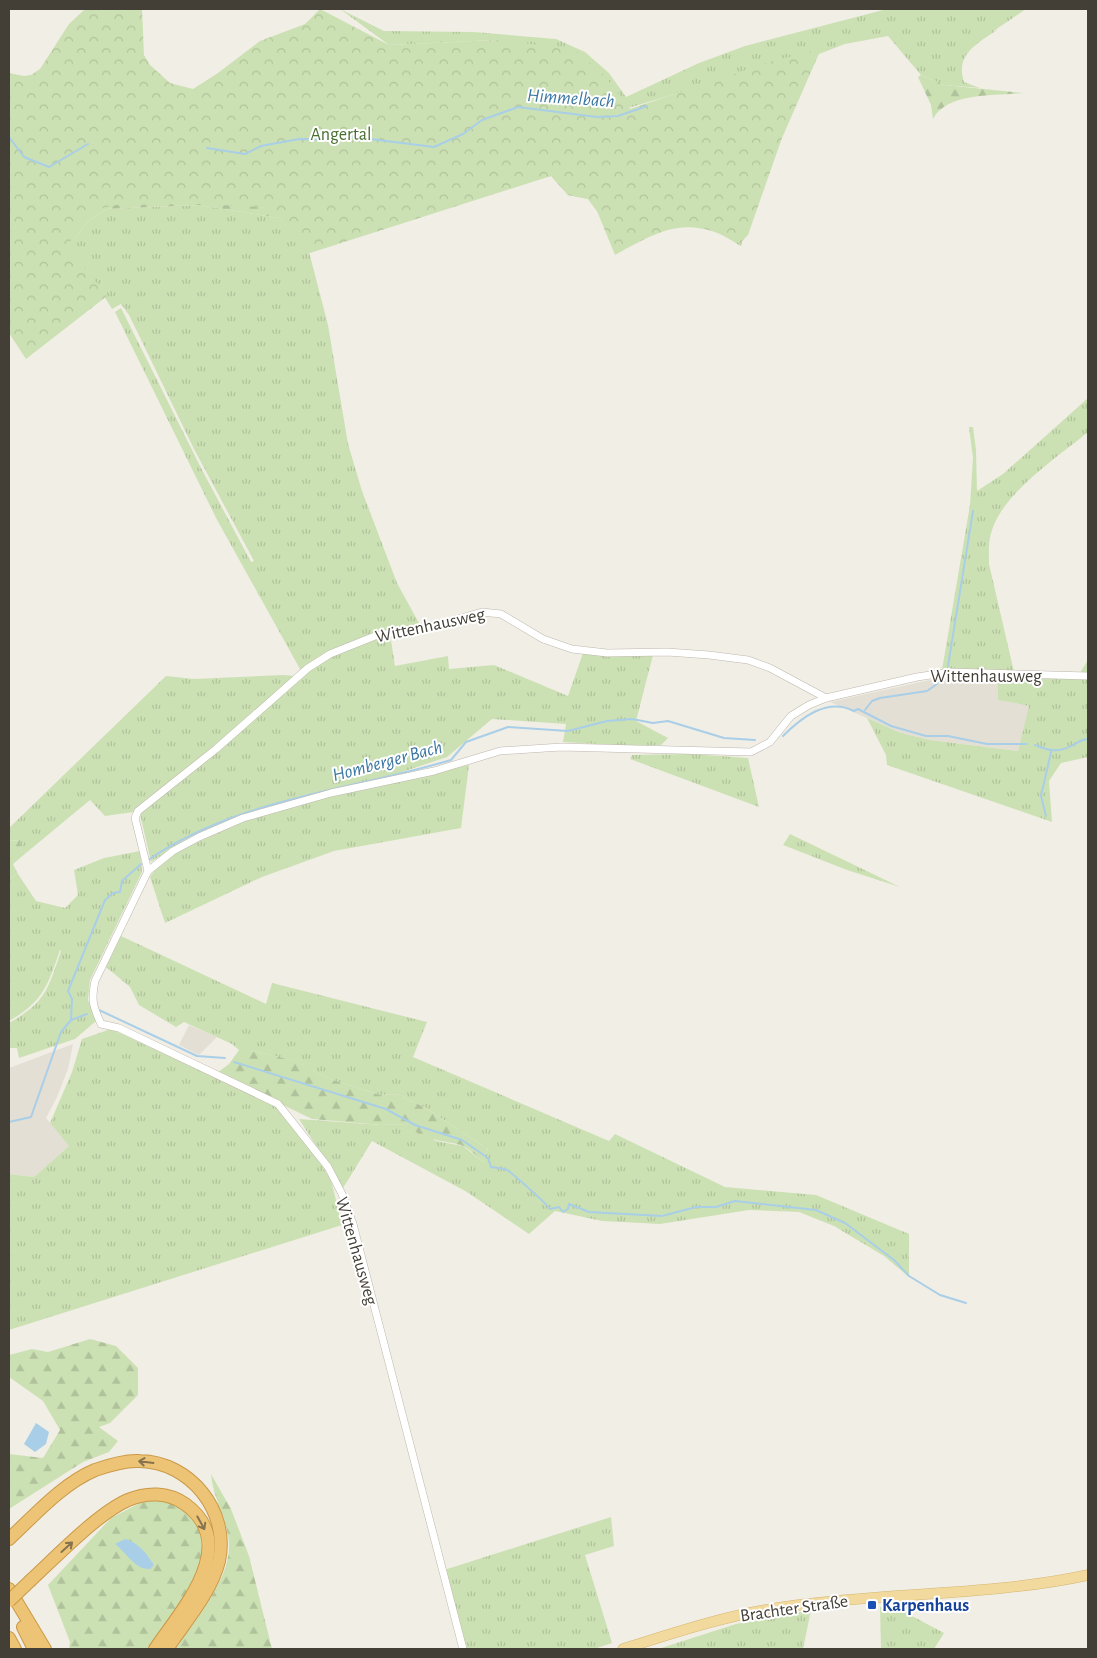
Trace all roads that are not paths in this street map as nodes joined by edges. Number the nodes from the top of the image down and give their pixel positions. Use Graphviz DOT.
graph roads {
  1 [pos="1088,676"];
  2 [pos="826,698"];
  3 [pos="148,871"];
  4 [pos="10,1538"];
  5 [pos="1088,1575"];
  6 [pos="9,1589"];
  7 [pos="9,1600"];
  8 [pos="9,1638"];
  9 [pos="15,1649"];
  10 [pos="34,1649"];
  11 [pos="45,1649"];
  12 [pos="155,1649"];
  13 [pos="167,1649"];
  14 [pos="463,1649"];
  15 [pos="623,1649"];
  1 -- 2 [label="street, Wittenhausweg"];
  2 -- 3 [label="street, Wittenhausweg"];
  2 -- 3 [label="street, Wittenhausweg"];
  3 -- 14 [label="street, Wittenhausweg"];
  13 -- 4 [label="highway, one-way"];
  5 -- 15 [label="main road, Brachter Straße"];
  6 -- 11 [label="highway"];
  7 -- 10 [label="highway"];
  7 -- 12 [label="highway, one-way, bridge"];
  8 -- 9 [label="highway"];
}
